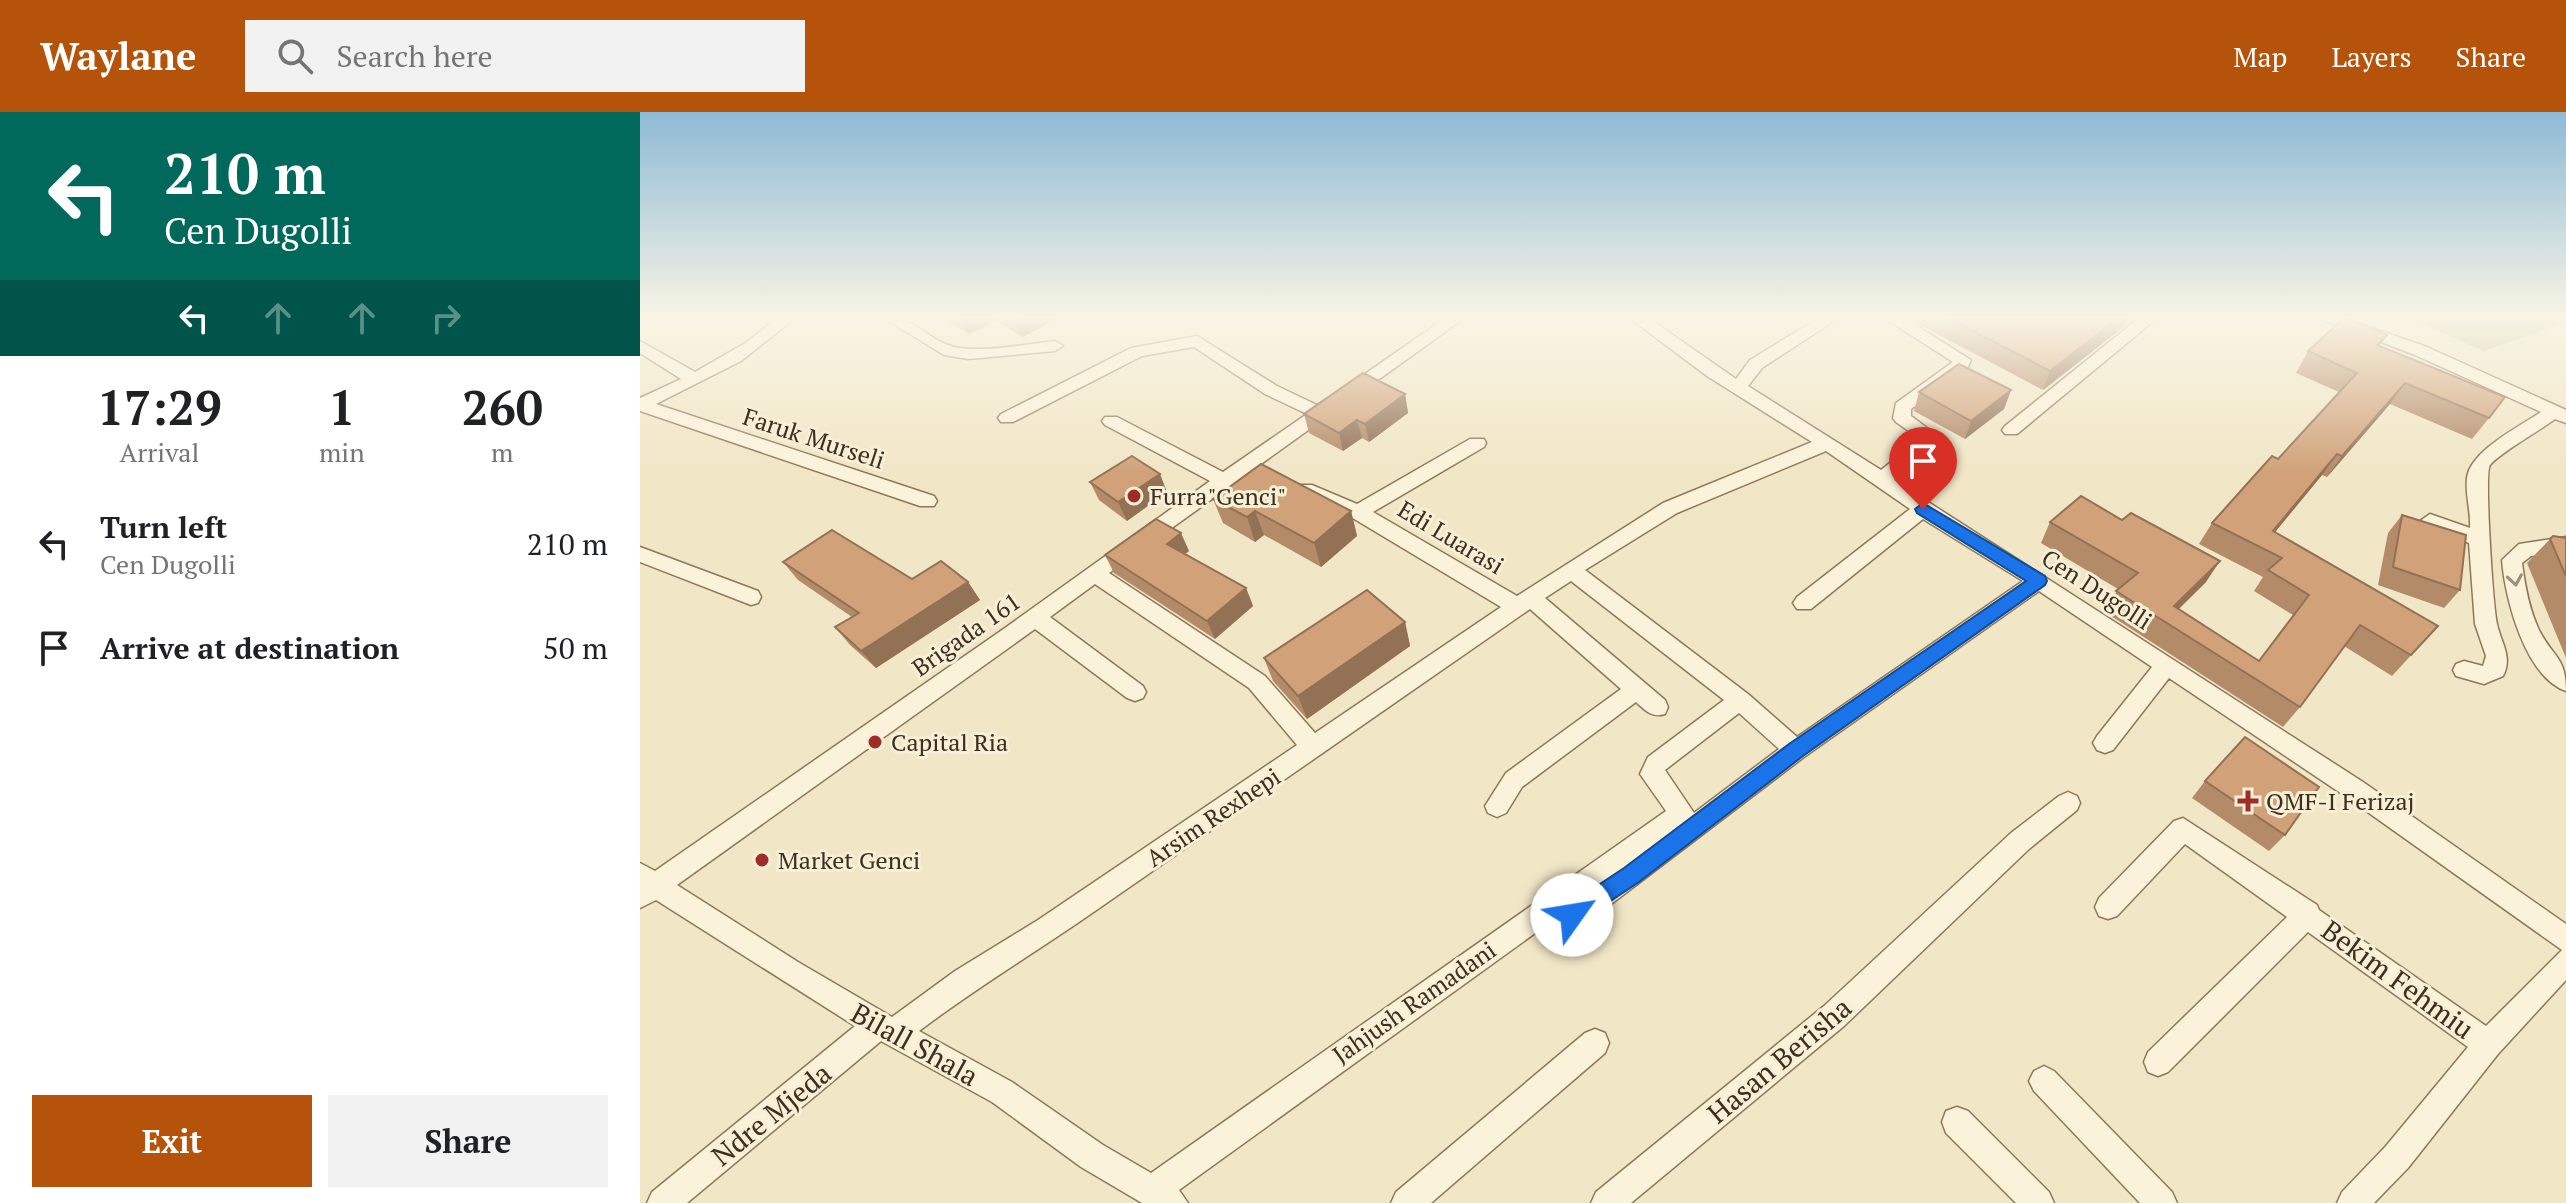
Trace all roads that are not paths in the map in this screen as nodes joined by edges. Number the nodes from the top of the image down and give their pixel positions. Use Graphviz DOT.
graph roads {
  1 [pos="679,370"];
  2 [pos="709,370"];
  3 [pos="1102,370"];
  4 [pos="1241,370"];
  5 [pos="1384,370"];
  6 [pos="1710,370"];
  7 [pos="1719,370"];
  8 [pos="1752,370"];
  9 [pos="1954,370"];
  10 [pos="2085,370"];
  11 [pos="2463,370"];
  12 [pos="1713,372"];
  13 [pos="694,379"];
  14 [pos="1739,387"];
  15 [pos="640,405"];
  16 [pos="1322,414"];
  17 [pos="2560,414"];
  18 [pos="1007,418"];
  19 [pos="1111,421"];
  20 [pos="2011,430"];
  21 [pos="1477,443"];
  22 [pos="1827,443"];
  23 [pos="1881,480"];
  24 [pos="1225,481"];
  25 [pos="1288,483"];
  26 [pos="927,501"];
  27 [pos="1923,509"];
  28 [pos="1358,512"];
  29 [pos="2430,521"];
  30 [pos="2479,539"];
  31 [pos="2566,544"];
  32 [pos="640,554"];
  33 [pos="1571,570"];
  34 [pos="1094,573"];
  35 [pos="2039,581"];
  36 [pos="751,597"];
  37 [pos="1523,602"];
  38 [pos="1804,603"];
  39 [pos="1035,617"];
  40 [pos="2166,665"];
  41 [pos="2464,670"];
  42 [pos="2566,682"];
  43 [pos="1637,689"];
  44 [pos="1135,692"];
  45 [pos="1740,700"];
  46 [pos="1657,707"];
  47 [pos="2105,743"];
  48 [pos="1314,749"];
  49 [pos="1796,750"];
  50 [pos="2068,803"];
  51 [pos="1497,806"];
  52 [pos="646,885"];
  53 [pos="2108,907"];
  54 [pos="2308,914"];
  55 [pos="1550,927"];
  56 [pos="2566,939"];
  57 [pos="2566,961"];
  58 [pos="886,1029"];
  59 [pos="1595,1043"];
  60 [pos="2488,1044"];
  61 [pos="2158,1062"];
  62 [pos="2044,1081"];
  63 [pos="1957,1122"];
  64 [pos="1162,1197"];
  65 [pos="663,1203"];
  66 [pos="1407,1203"];
  67 [pos="1607,1203"];
  68 [pos="2038,1203"];
  69 [pos="2161,1203"];
  70 [pos="2353,1203"];
  1 -- 13 [label="street"];
  2 -- 13 [label="street"];
  3 -- 18 [label="street"];
  4 -- 16 [label="street"];
  5 -- 16 [label="street, Brigada 161"];
  6 -- 12 [label="street, Cen Dugolli"];
  7 -- 12 [label="street"];
  8 -- 14 [label="street"];
  9 -- 23 [label="street"];
  10 -- 20 [label="street"];
  11 -- 17 [label="street"];
  12 -- 14 [label="street, Cen Dugolli"];
  13 -- 15 [label="street"];
  14 -- 22 [label="street, Cen Dugolli"];
  15 -- 26 [label="street, Faruk Murseli"];
  16 -- 24 [label="street, Brigada 161"];
  17 -- 30 [label="street"];
  19 -- 24 [label="street"];
  21 -- 28 [label="street, Edi Luarasi"];
  22 -- 23 [label="street, Cen Dugolli"];
  22 -- 33 [label="street, Arsim Rexhepi"];
  23 -- 27 [label="street, Cen Dugolli"];
  24 -- 34 [label="street, Brigada 161"];
  25 -- 28 [label="street, Edi Luarasi"];
  27 -- 35 [label="street, Cen Dugolli"];
  27 -- 38 [label="street"];
  28 -- 37 [label="street, Edi Luarasi"];
  29 -- 30 [label="street"];
  30 -- 41 [label="street"];
  31 -- 42 [label="street, one-way"];
  32 -- 36 [label="street"];
  33 -- 37 [label="street, Arsim Rexhepi"];
  33 -- 45 [label="street"];
  34 -- 39 [label="street, Brigada 161"];
  34 -- 48 [label="street"];
  35 -- 40 [label="street, Cen Dugolli"];
  35 -- 49 [label="street"];
  37 -- 43 [label="street"];
  37 -- 48 [label="street, Arsim Rexhepi"];
  39 -- 44 [label="street"];
  39 -- 52 [label="street, Brigada 161"];
  40 -- 47 [label="street"];
  40 -- 56 [label="street, Cen Dugolli"];
  43 -- 46 [label="street"];
  43 -- 51 [label="street"];
  45 -- 49 [label="street"];
  45 -- 64 [label="street, Jahjush Ramadani"];
  48 -- 58 [label="street, Arsim Rexhepi"];
  49 -- 55 [label="street"];
  50 -- 67 [label="street, Hasan Berisha"];
  52 -- 58 [label="street, Bilall Shala"];
  53 -- 54 [label="street, Bekim Fehmiu"];
  54 -- 60 [label="street, Bekim Fehmiu"];
  54 -- 61 [label="street, Bekim Fehmiu"];
  57 -- 60 [label="street"];
  58 -- 64 [label="street, Bilall Shala"];
  58 -- 65 [label="street, Ndre Mjeda"];
  59 -- 66 [label="street"];
  60 -- 70 [label="street"];
  62 -- 69 [label="street"];
  63 -- 68 [label="street"];
}
